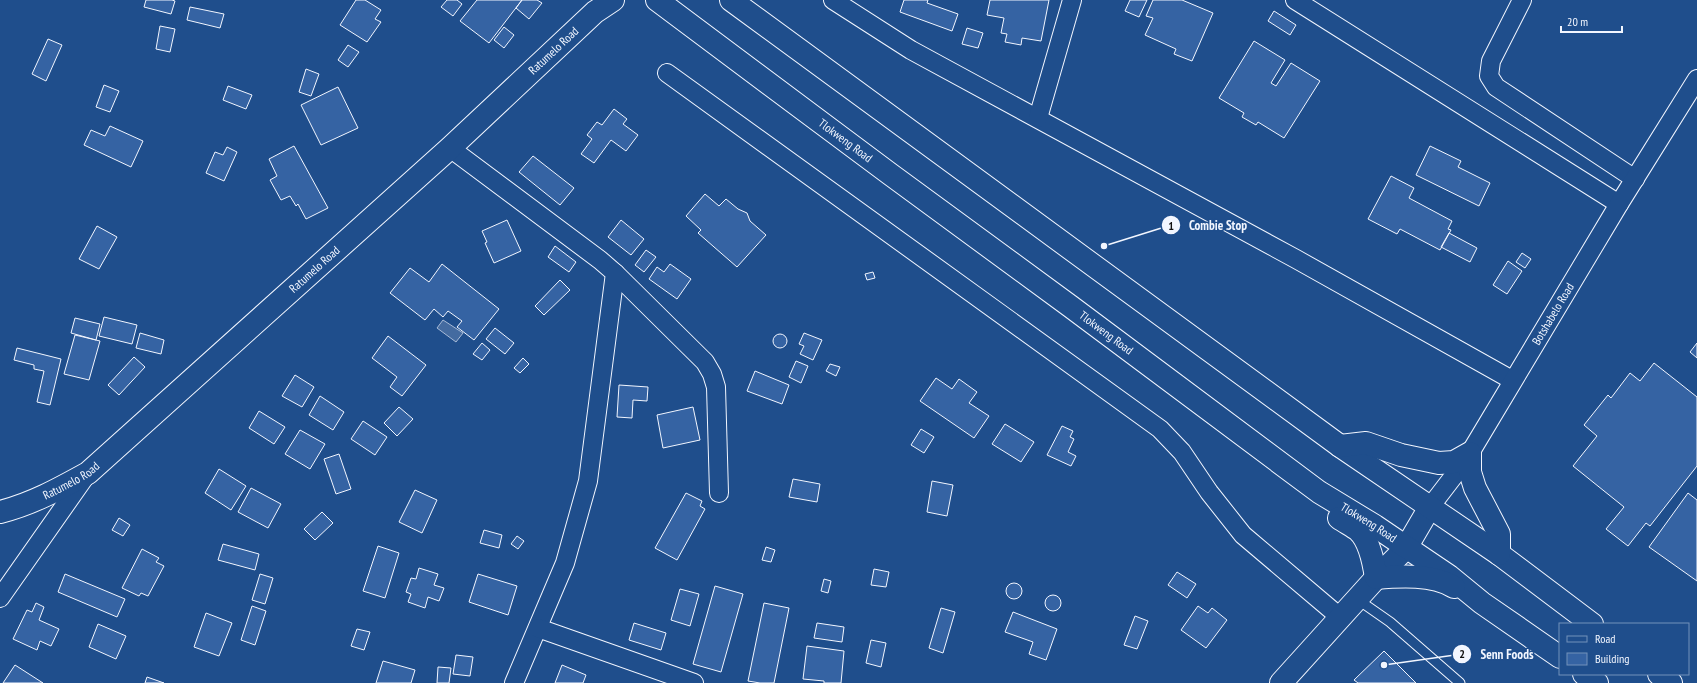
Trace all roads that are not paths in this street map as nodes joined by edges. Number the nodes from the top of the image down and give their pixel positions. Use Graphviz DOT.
graph roads {
  1 [pos="613,0"];
  2 [pos="657,0"];
  3 [pos="731,0"];
  4 [pos="833,0"];
  5 [pos="1072,0"];
  6 [pos="1295,0"];
  7 [pos="1522,0"];
  8 [pos="667,72"];
  9 [pos="1697,79"];
  10 [pos="1038,118"];
  11 [pos="450,148"];
  12 [pos="1635,178"];
  13 [pos="1619,204"];
  14 [pos="616,273"];
  15 [pos="1512,380"];
  16 [pos="1340,446"];
  17 [pos="1470,453"];
  18 [pos="88,473"];
  19 [pos="1319,492"];
  20 [pos="719,493"];
  21 [pos="1430,506"];
  22 [pos="0,512"];
  23 [pos="1406,548"];
  24 [pos="1498,554"];
  25 [pos="1376,578"];
  26 [pos="0,598"];
  27 [pos="1357,599"];
  28 [pos="1482,603"];
  29 [pos="1340,618"];
  30 [pos="1591,623"];
  31 [pos="538,628"];
  32 [pos="1559,657"];
  33 [pos="1585,675"];
  34 [pos="1660,675"];
  35 [pos="514,683"];
  36 [pos="694,683"];
  37 [pos="1281,683"];
  38 [pos="1460,683"];
  39 [pos="1597,683"];
  40 [pos="1671,683"];
  1 -- 11 [label="main road, Ratumelo Road"];
  2 -- 19 [label="main road, Tlokweng Road"];
  3 -- 16 [label="main road"];
  4 -- 10 [label="street"];
  5 -- 10 [label="street"];
  6 -- 13 [label="street"];
  7 -- 12 [label="street"];
  8 -- 29 [label="street"];
  9 -- 12 [label="street, Botshabelo Road"];
  10 -- 15 [label="street"];
  11 -- 14 [label="street"];
  11 -- 18 [label="main road, Ratumelo Road"];
  12 -- 13 [label="street, Botshabelo Road"];
  13 -- 15 [label="street, Botshabelo Road"];
  14 -- 20 [label="street"];
  14 -- 31 [label="street"];
  15 -- 17 [label="street, Botshabelo Road"];
  16 -- 17 [label="main road"];
  16 -- 21 [label="main road"];
  17 -- 21 [label="street, Botshabelo Road"];
  17 -- 24 [label="main road"];
  18 -- 22 [label="main road, Ratumelo Road"];
  18 -- 26 [label="street"];
  19 -- 23 [label="main road, Tlokweng Road"];
  19 -- 25 [label="main road"];
  21 -- 23 [label="main road, Botshabelo Road"];
  21 -- 24 [label="main road"];
  23 -- 25 [label="main road, Botshabelo Road"];
  23 -- 28 [label="main road, Tlokweng Road"];
  24 -- 30 [label="main road"];
  25 -- 27 [label="main road, Botshabelo Road"];
  25 -- 28 [label="main road"];
  27 -- 29 [label="main road, Botshabelo Road"];
  27 -- 38 [label="lane"];
  28 -- 32 [label="main road, Tlokweng Road"];
  29 -- 37 [label="main road, Botshabelo Road"];
  31 -- 35 [label="street"];
  31 -- 36 [label="street"];
  33 -- 39 [label="main road"];
  34 -- 40 [label="main road"];
}
